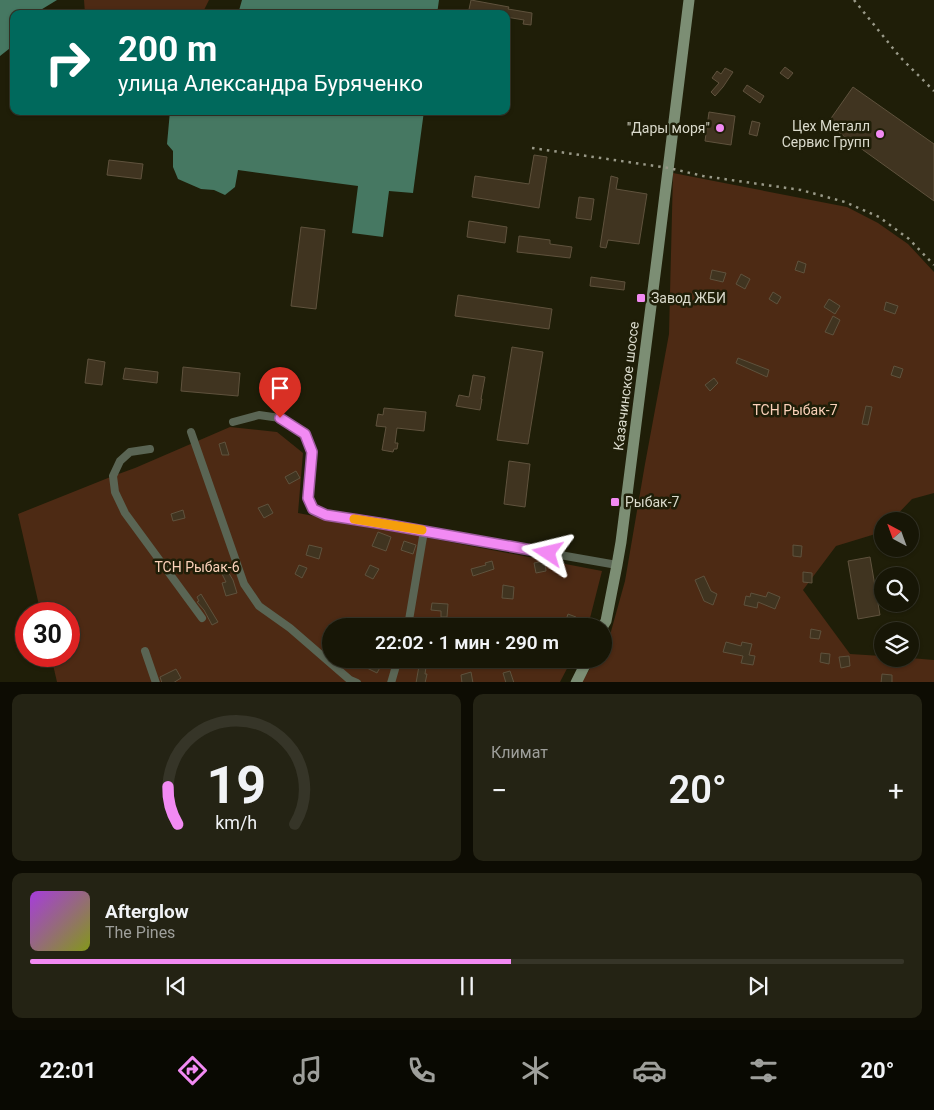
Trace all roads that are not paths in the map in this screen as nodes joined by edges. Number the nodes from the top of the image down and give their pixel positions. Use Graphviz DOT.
graph roads {
  1 [pos="689,0"];
  2 [pos="232,422"];
  3 [pos="191,432"];
  4 [pos="150,449"];
  5 [pos="424,531"];
  6 [pos="617,565"];
  7 [pos="202,618"];
  8 [pos="409,618"];
  9 [pos="607,618"];
  10 [pos="145,651"];
  11 [pos="395,668"];
  12 [pos="583,668"];
  13 [pos="156,682"];
  14 [pos="357,682"];
  15 [pos="391,682"];
  16 [pos="576,682"];
  1 -- 6 [label="main road, Казачинское шоссе"];
  2 -- 5 [label="street"];
  3 -- 14 [label="street"];
  4 -- 7 [label="street"];
  5 -- 6 [label="street"];
  5 -- 8 [label="street"];
  6 -- 9 [label="main road, Казачинское шоссе"];
  10 -- 13 [label="street"];
  11 -- 15 [label="street"];
  12 -- 16 [label="main road"];
}
